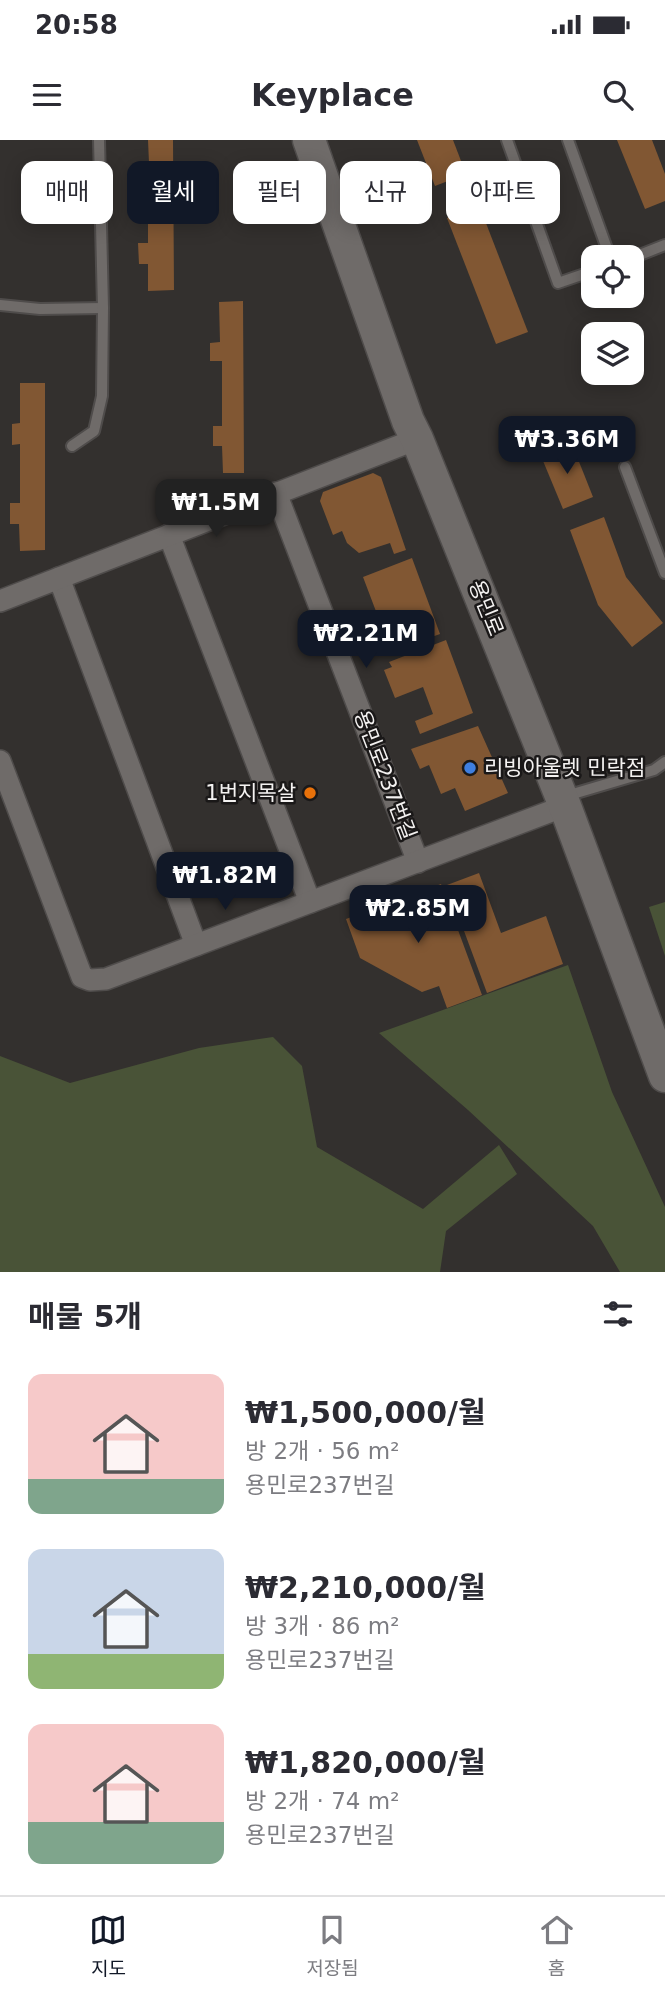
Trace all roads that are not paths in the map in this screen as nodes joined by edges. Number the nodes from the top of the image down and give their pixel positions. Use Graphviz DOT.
graph roads {
  1 [pos="99,140"];
  2 [pos="309,140"];
  3 [pos="507,140"];
  4 [pos="568,140"];
  5 [pos="606,245"];
  6 [pos="665,245"];
  7 [pos="644,253"];
  8 [pos="581,275"];
  9 [pos="0,305"];
  10 [pos="103,308"];
  11 [pos="417,439"];
  12 [pos="72,446"];
  13 [pos="625,467"];
  14 [pos="276,493"];
  15 [pos="169,535"];
  16 [pos="665,573"];
  17 [pos="59,578"];
  18 [pos="0,601"];
  19 [pos="0,761"];
  20 [pos="665,762"];
  21 [pos="563,802"];
  22 [pos="10,816"];
  23 [pos="418,862"];
  24 [pos="310,902"];
  25 [pos="196,945"];
  26 [pos="665,1076"];
  1 -- 10 [label="lane"];
  2 -- 11 [label="street, 용민로"];
  3 -- 8 [label="lane"];
  4 -- 5 [label="lane"];
  6 -- 7 [label="lane"];
  9 -- 10 [label="lane"];
  10 -- 12 [label="lane"];
  11 -- 14 [label="street"];
  11 -- 21 [label="street, 용민로"];
  13 -- 16 [label="lane"];
  14 -- 15 [label="street"];
  14 -- 23 [label="street, 용민로237번길"];
  15 -- 17 [label="street"];
  15 -- 24 [label="street"];
  17 -- 18 [label="street"];
  17 -- 25 [label="street"];
  19 -- 22 [label="street, 용민로237번길"];
  20 -- 21 [label="lane"];
  21 -- 23 [label="street, 용민로237번길"];
  21 -- 26 [label="street, 용민로"];
  22 -- 25 [label="street, 용민로237번길"];
  23 -- 24 [label="street, 용민로237번길"];
  24 -- 25 [label="street, 용민로237번길"];
}
